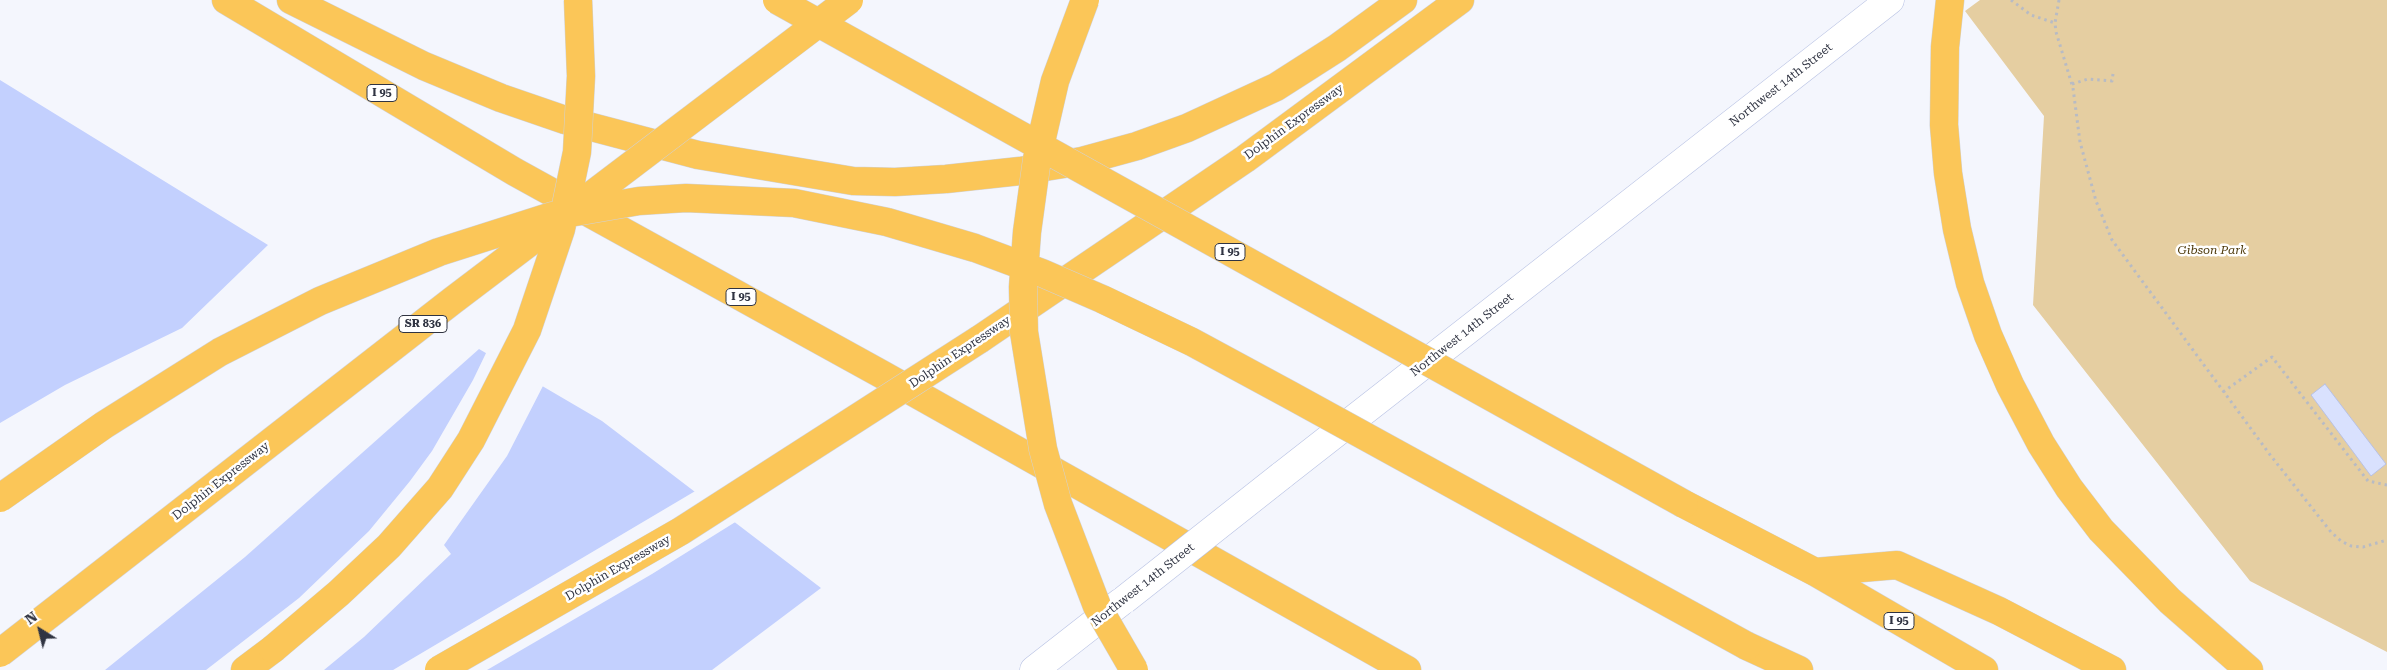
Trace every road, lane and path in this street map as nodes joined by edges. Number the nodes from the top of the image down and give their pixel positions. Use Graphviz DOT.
graph roads {
  1 [pos="226,0"];
  2 [pos="291,0"];
  3 [pos="578,0"];
  4 [pos="777,0"];
  5 [pos="849,0"];
  6 [pos="1085,0"];
  7 [pos="1403,0"];
  8 [pos="1460,0"];
  9 [pos="1890,0"];
  10 [pos="1950,0"];
  11 [pos="2011,0"];
  12 [pos="2060,0"];
  13 [pos="2056,23"];
  14 [pos="2113,74"];
  15 [pos="2072,84"];
  16 [pos="2223,392"];
  17 [pos="2387,485"];
  18 [pos="0,498"];
  19 [pos="2387,540"];
  20 [pos="1815,572"];
  21 [pos="0,653"];
  22 [pos="245,670"];
  23 [pos="439,670"];
  24 [pos="1034,670"];
  25 [pos="1134,670"];
  26 [pos="1407,670"];
  27 [pos="1799,670"];
  28 [pos="1984,670"];
  29 [pos="2112,670"];
  30 [pos="2249,670"];
  1 -- 26 [label="highway, I 95"];
  2 -- 7 [label="highway"];
  3 -- 22 [label="highway, bridge"];
  4 -- 20 [label="highway, I 95, bridge"];
  5 -- 21 [label="highway, Dolphin Expressway / SR 836, bridge"];
  6 -- 25 [label="highway, bridge"];
  8 -- 23 [label="highway, Dolphin Expressway, bridge"];
  9 -- 24 [label="street, Northwest 14th Street, bridge"];
  10 -- 30 [label="highway"];
  11 -- 13 [label="path"];
  12 -- 13 [label="path"];
  13 -- 15 [label="path"];
  14 -- 15 [label="path"];
  15 -- 16 [label="path"];
  16 -- 17 [label="path"];
  16 -- 19 [label="path"];
  18 -- 27 [label="highway, bridge"];
  20 -- 28 [label="highway, I 95"];
  20 -- 29 [label="highway"];
}
